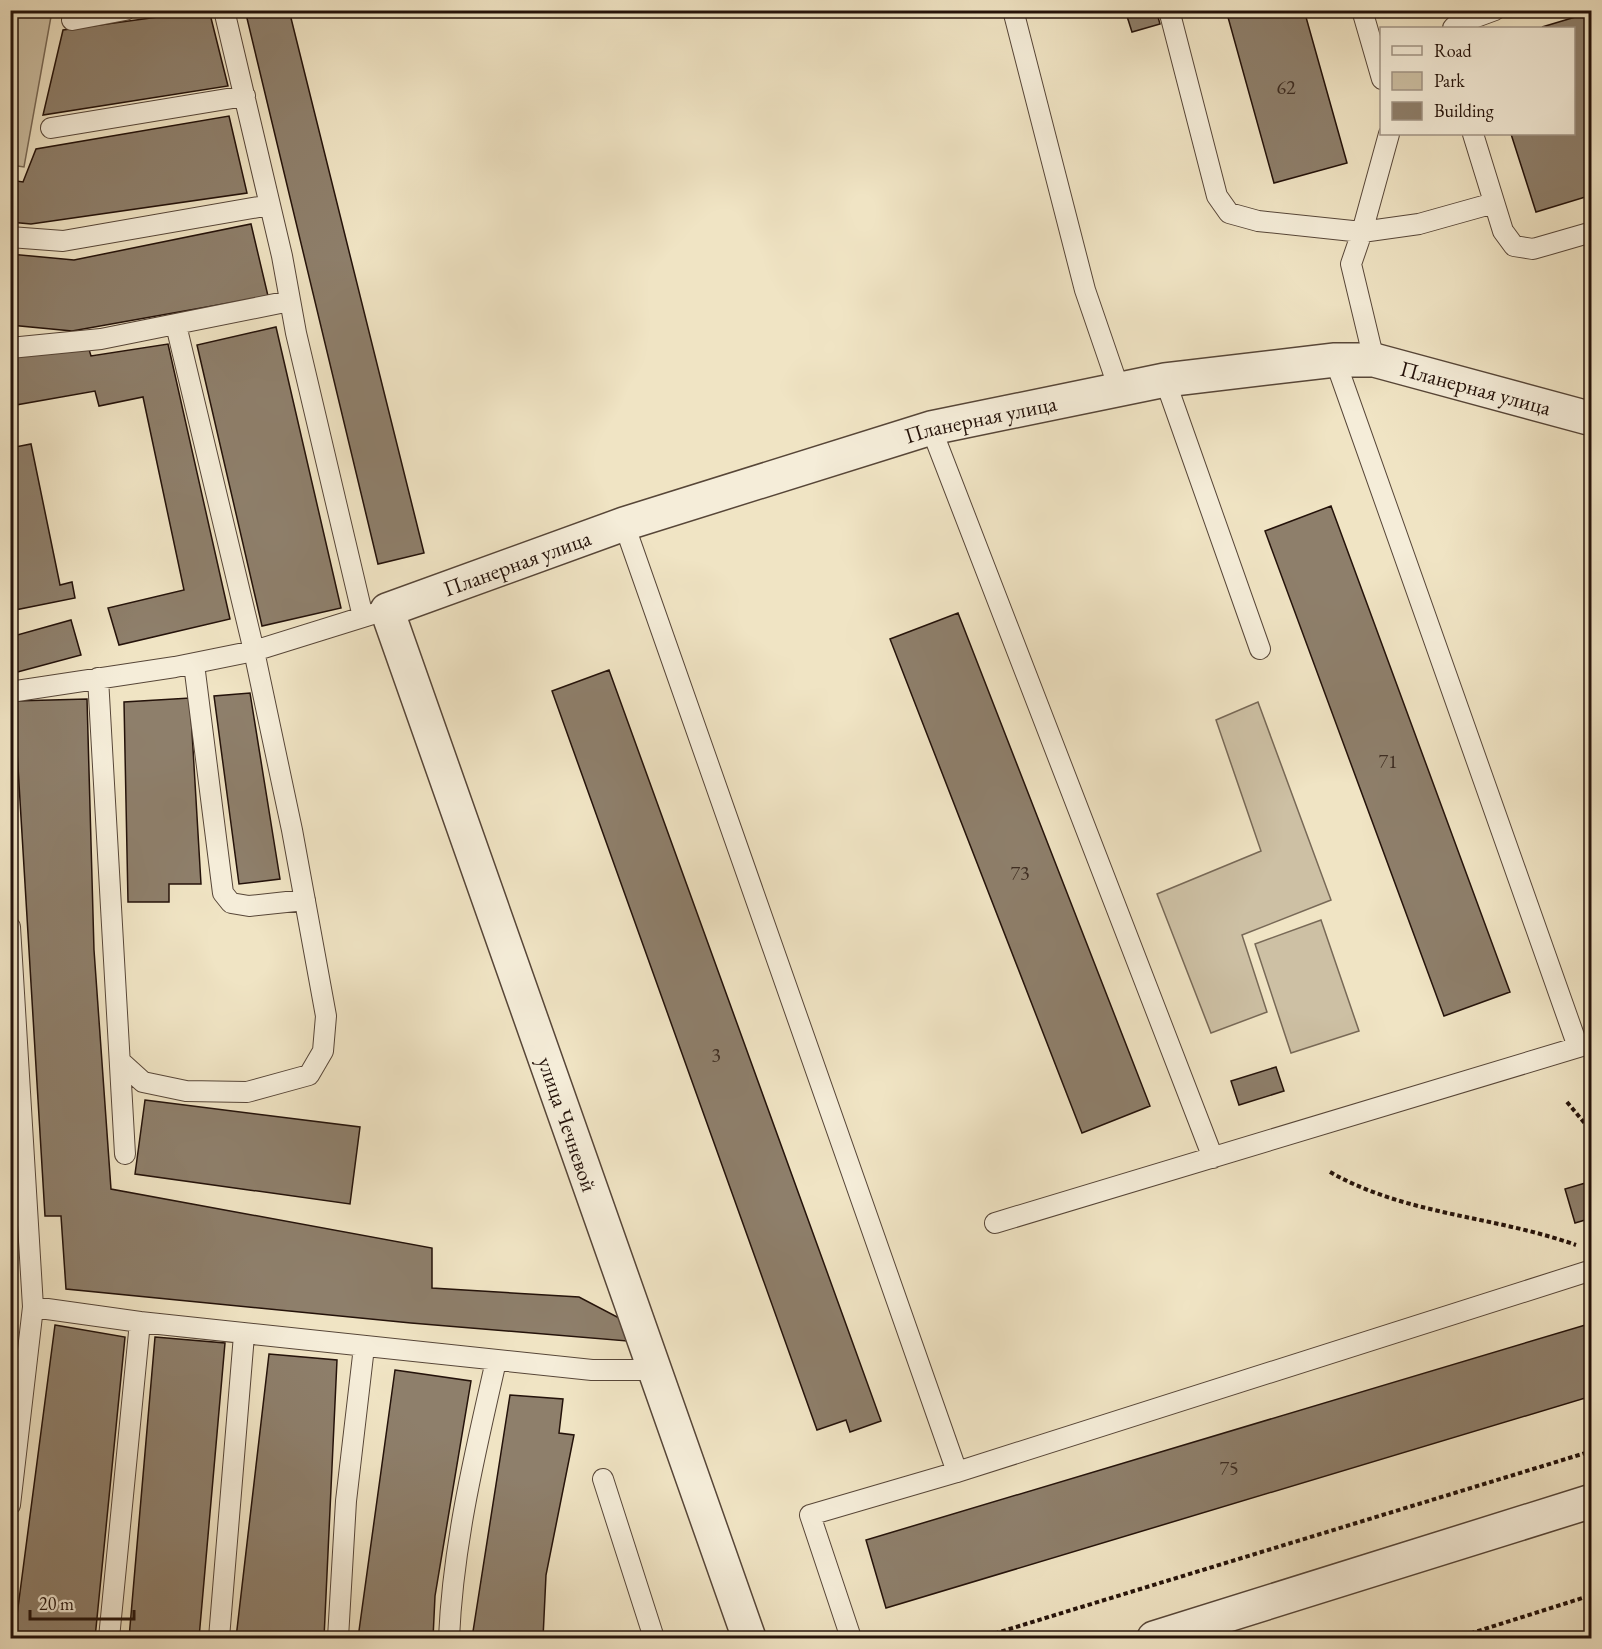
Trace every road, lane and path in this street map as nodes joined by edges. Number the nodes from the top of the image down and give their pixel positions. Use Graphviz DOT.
graph roads {
  1 [pos="125,10"];
  2 [pos="224,10"];
  3 [pos="1012,10"];
  4 [pos="1169,10"];
  5 [pos="1362,10"];
  6 [pos="1495,10"];
  7 [pos="72,20"];
  8 [pos="1454,27"];
  9 [pos="1380,72"];
  10 [pos="245,96"];
  11 [pos="51,128"];
  12 [pos="1389,135"];
  13 [pos="1473,135"];
  14 [pos="1494,203"];
  15 [pos="270,205"];
  16 [pos="1362,232"];
  17 [pos="1592,232"];
  18 [pos="10,237"];
  19 [pos="290,302"];
  20 [pos="176,325"];
  21 [pos="10,348"];
  22 [pos="1335,360"];
  23 [pos="1374,360"];
  24 [pos="1165,380"];
  25 [pos="1119,389"];
  26 [pos="1592,419"];
  27 [pos="931,428"];
  28 [pos="624,524"];
  29 [pos="375,614"];
  30 [pos="1260,649"];
  31 [pos="254,651"];
  32 [pos="194,664"];
  33 [pos="98,678"];
  34 [pos="10,692"];
  35 [pos="305,900"];
  36 [pos="10,927"];
  37 [pos="1585,1045"];
  38 [pos="122,1063"];
  39 [pos="1567,1102"];
  40 [pos="1592,1132"];
  41 [pos="125,1154"];
  42 [pos="1213,1158"];
  43 [pos="1330,1172"];
  44 [pos="995,1223"];
  45 [pos="1581,1247"];
  46 [pos="1592,1270"];
  47 [pos="33,1307"];
  48 [pos="140,1322"];
  49 [pos="244,1335"];
  50 [pos="364,1347"];
  51 [pos="496,1360"];
  52 [pos="655,1370"];
  53 [pos="1592,1451"];
  54 [pos="957,1472"];
  55 [pos="603,1479"];
  56 [pos="1592,1501"];
  57 [pos="10,1505"];
  58 [pos="1592,1595"];
  59 [pos="108,1638"];
  60 [pos="219,1638"];
  61 [pos="338,1638"];
  62 [pos="449,1638"];
  63 [pos="654,1638"];
  64 [pos="749,1638"];
  65 [pos="851,1638"];
  66 [pos="980,1638"];
  67 [pos="1154,1638"];
  68 [pos="1456,1638"];
  1 -- 7 [label="lane"];
  2 -- 10 [label="lane"];
  3 -- 25 [label="lane"];
  4 -- 16 [label="lane"];
  5 -- 9 [label="lane"];
  6 -- 8 [label="lane"];
  10 -- 11 [label="lane"];
  10 -- 15 [label="lane"];
  12 -- 16 [label="lane"];
  13 -- 14 [label="lane"];
  14 -- 16 [label="lane"];
  14 -- 17 [label="lane"];
  15 -- 18 [label="lane"];
  15 -- 19 [label="lane"];
  16 -- 23 [label="lane"];
  19 -- 20 [label="lane"];
  19 -- 29 [label="lane"];
  20 -- 21 [label="lane"];
  20 -- 31 [label="lane"];
  22 -- 23 [label="street, Планерная улица"];
  22 -- 24 [label="street, Планерная улица"];
  22 -- 37 [label="lane"];
  23 -- 26 [label="street, Планерная улица"];
  24 -- 25 [label="street, Планерная улица"];
  24 -- 30 [label="lane"];
  25 -- 27 [label="street, Планерная улица"];
  27 -- 28 [label="street, Планерная улица"];
  27 -- 42 [label="lane"];
  28 -- 29 [label="street, Планерная улица"];
  28 -- 54 [label="lane"];
  29 -- 31 [label="lane"];
  29 -- 52 [label="street, улица Чечневой"];
  31 -- 32 [label="lane"];
  31 -- 35 [label="lane"];
  32 -- 33 [label="lane"];
  32 -- 35 [label="lane"];
  33 -- 34 [label="lane"];
  33 -- 38 [label="lane"];
  35 -- 38 [label="lane"];
  36 -- 47 [label="lane"];
  37 -- 42 [label="lane"];
  38 -- 41 [label="lane"];
  39 -- 40 [label="path"];
  42 -- 44 [label="lane"];
  43 -- 45 [label="path"];
  46 -- 54 [label="lane"];
  47 -- 48 [label="lane"];
  47 -- 57 [label="lane"];
  48 -- 49 [label="lane"];
  48 -- 59 [label="lane"];
  49 -- 50 [label="lane"];
  49 -- 60 [label="lane"];
  50 -- 51 [label="lane"];
  50 -- 61 [label="lane"];
  51 -- 52 [label="lane"];
  51 -- 62 [label="lane"];
  52 -- 64 [label="street, улица Чечневой"];
  53 -- 66 [label="path"];
  54 -- 65 [label="lane"];
  55 -- 63 [label="lane"];
  56 -- 67 [label="street"];
  58 -- 68 [label="path"];
}
